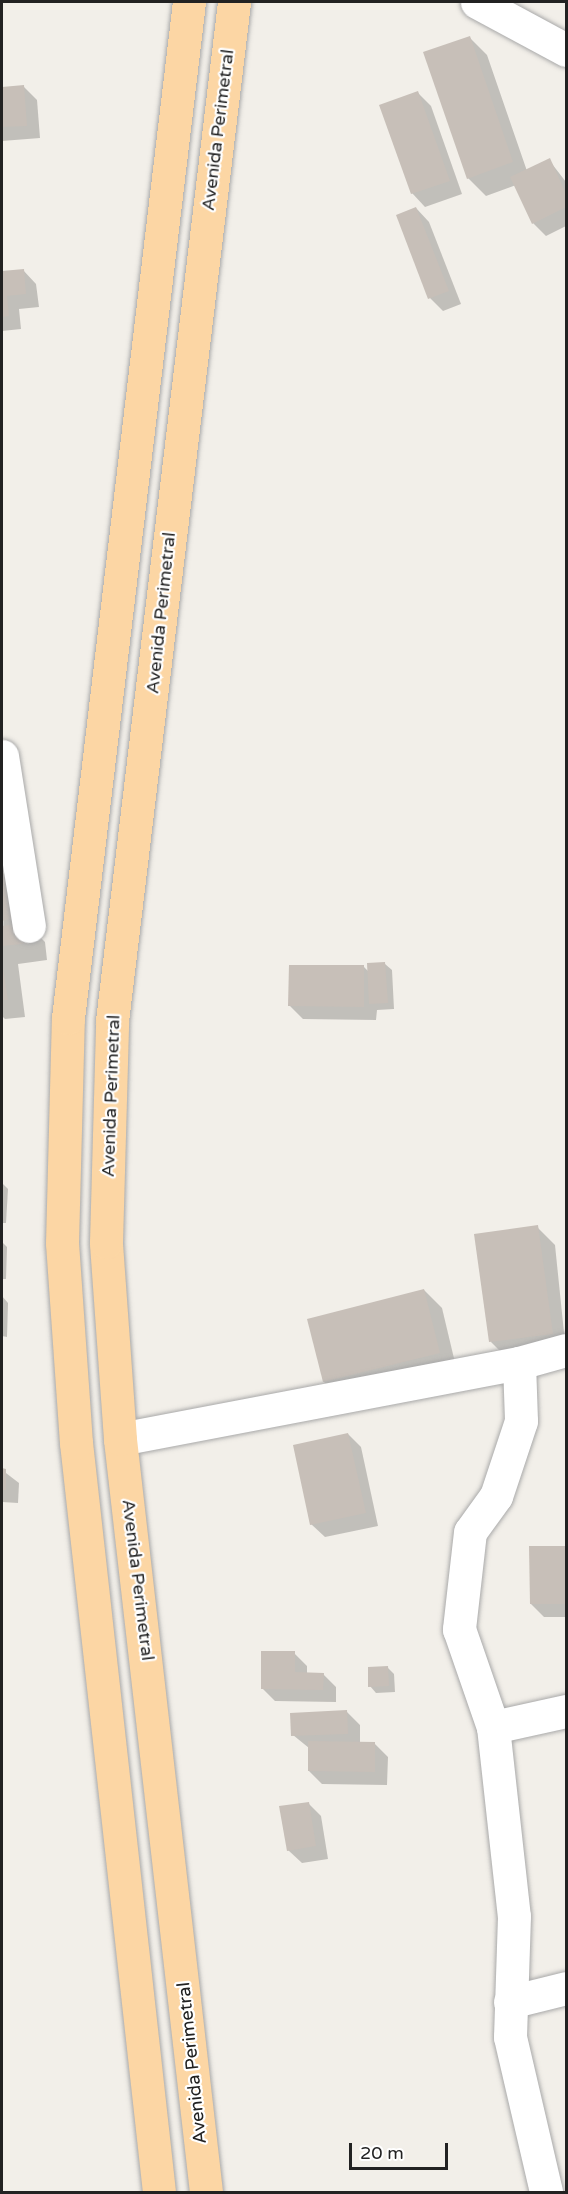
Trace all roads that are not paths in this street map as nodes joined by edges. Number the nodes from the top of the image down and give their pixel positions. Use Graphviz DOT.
graph roads {
  1 [pos="189,2"];
  2 [pos="234,2"];
  3 [pos="490,5"];
  4 [pos="566,50"];
  5 [pos="2,756"];
  6 [pos="29,926"];
  7 [pos="567,1350"];
  8 [pos="519,1363"];
  9 [pos="120,1439"];
  10 [pos="567,1710"];
  11 [pos="493,1727"];
  12 [pos="567,1988"];
  13 [pos="510,2002"];
  14 [pos="159,2193"];
  15 [pos="206,2193"];
  16 [pos="546,2193"];
  1 -- 14 [label="main road"];
  2 -- 9 [label="main road, Avenida Perimetral"];
  3 -- 4 [label="street"];
  5 -- 6 [label="street"];
  7 -- 8 [label="street"];
  8 -- 9 [label="street"];
  8 -- 11 [label="street"];
  9 -- 15 [label="main road, Avenida Perimetral"];
  10 -- 11 [label="street"];
  11 -- 13 [label="street"];
  12 -- 13 [label="street"];
  13 -- 16 [label="street"];
}
